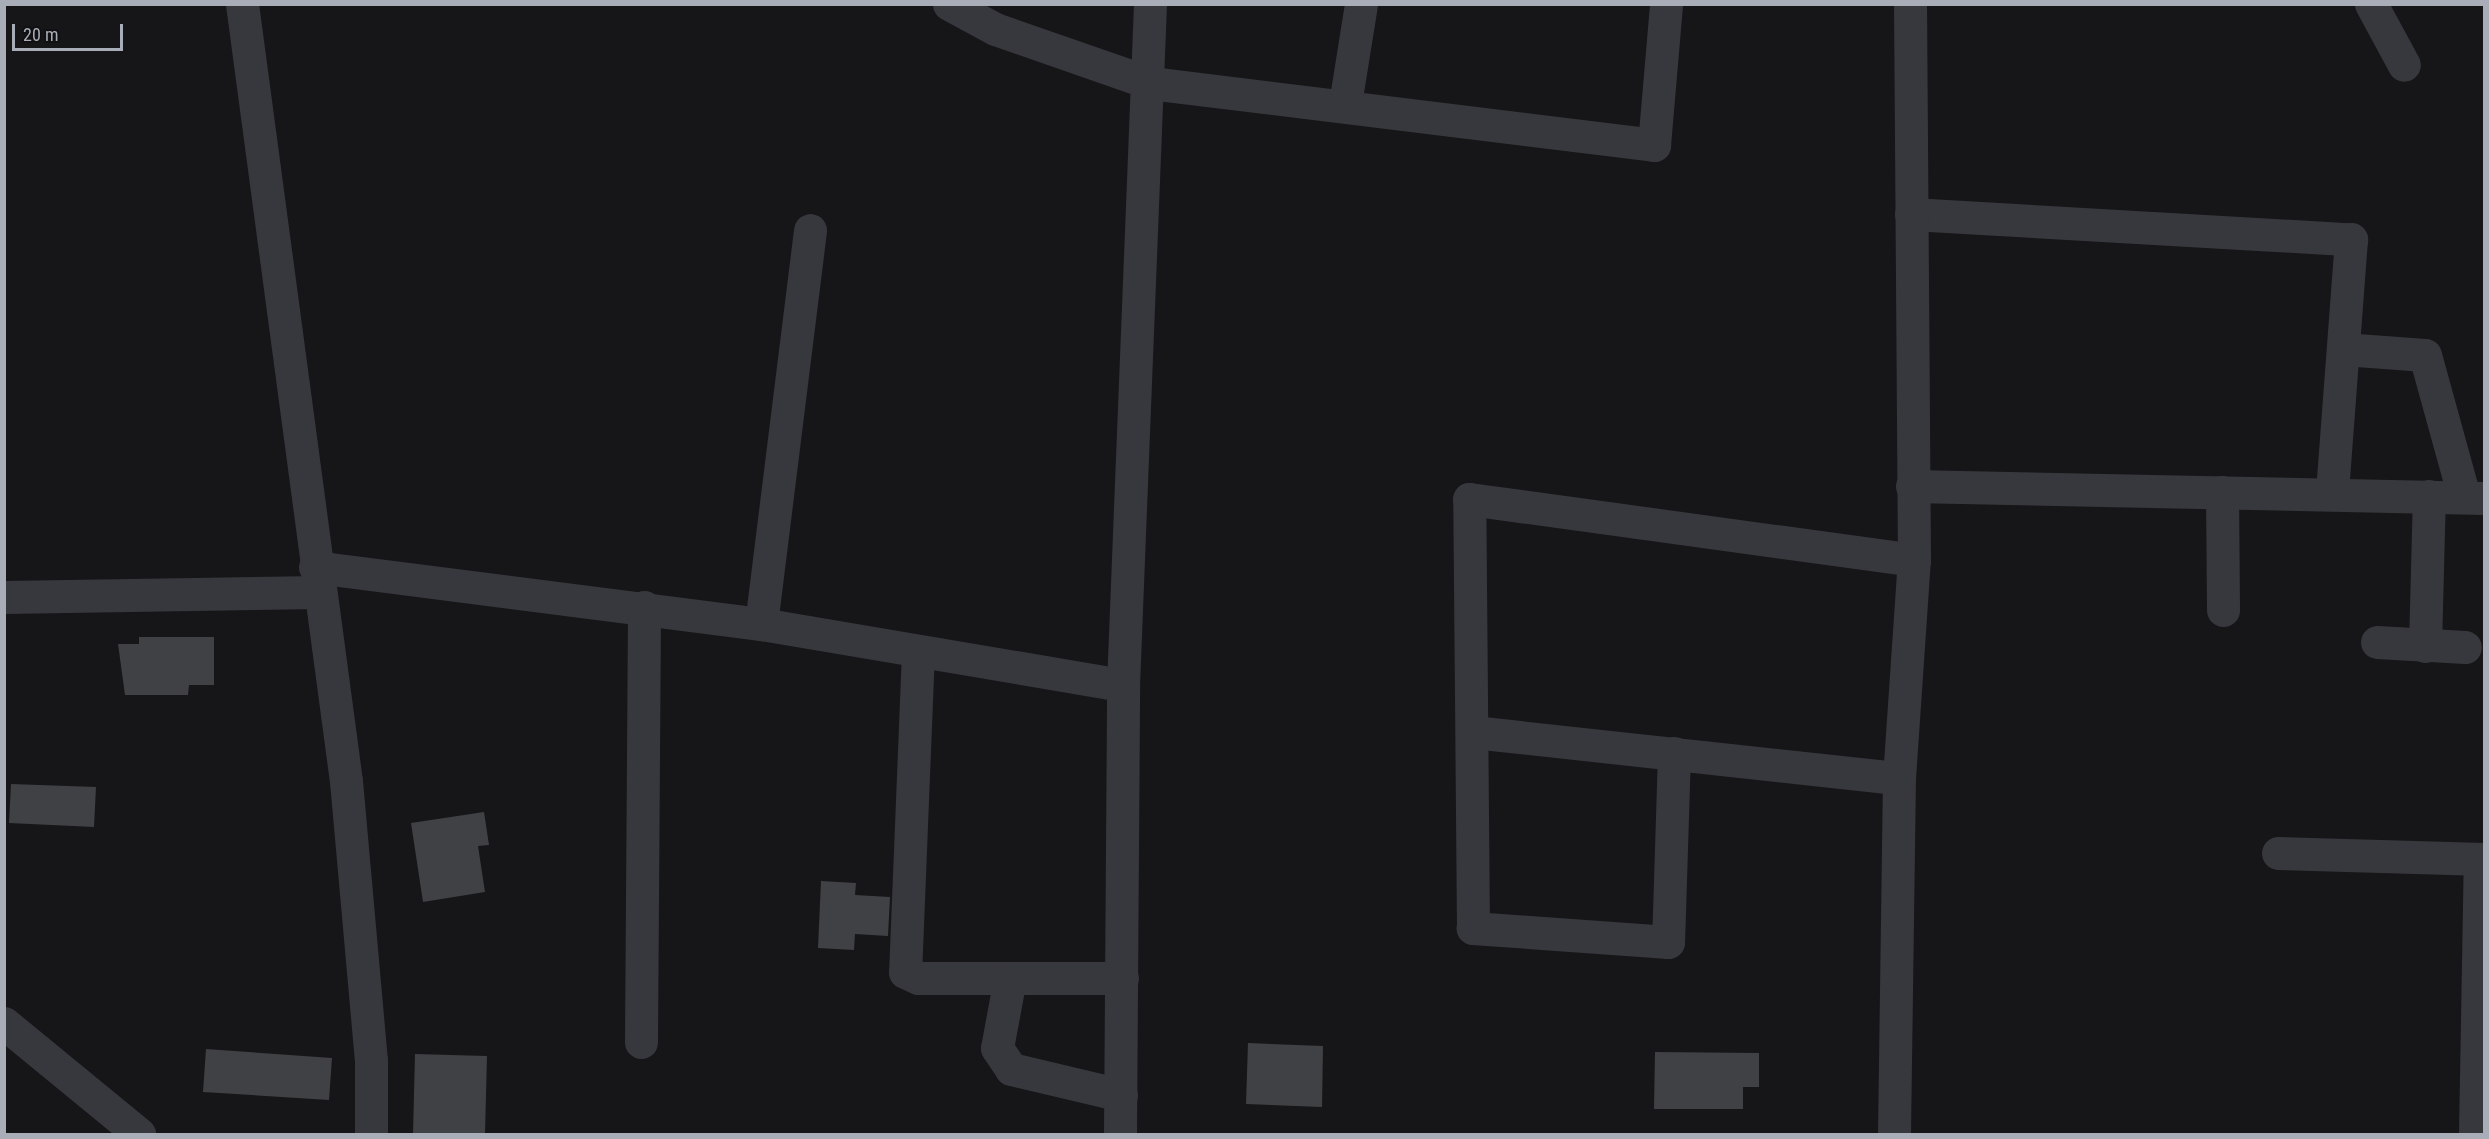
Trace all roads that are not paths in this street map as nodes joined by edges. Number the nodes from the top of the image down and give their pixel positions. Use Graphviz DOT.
graph roads {
  1 [pos="242,4"];
  2 [pos="948,4"];
  3 [pos="1150,4"];
  4 [pos="1361,4"];
  5 [pos="1666,4"];
  6 [pos="1910,4"];
  7 [pos="2371,4"];
  8 [pos="2404,65"];
  9 [pos="1150,83"];
  10 [pos="1345,104"];
  11 [pos="1911,213"];
  12 [pos="810,230"];
  13 [pos="2343,349"];
  14 [pos="1912,486"];
  15 [pos="2222,492"];
  16 [pos="2332,494"];
  17 [pos="2429,496"];
  18 [pos="2474,498"];
  19 [pos="1914,560"];
  20 [pos="316,580"];
  21 [pos="4,597"];
  22 [pos="644,607"];
  23 [pos="2223,610"];
  24 [pos="761,624"];
  25 [pos="2377,642"];
  26 [pos="2425,646"];
  27 [pos="2465,647"];
  28 [pos="918,651"];
  29 [pos="1123,685"];
  30 [pos="1473,732"];
  31 [pos="1674,753"];
  32 [pos="1899,778"];
  33 [pos="2278,853"];
  34 [pos="2482,859"];
  35 [pos="1010,978"];
  36 [pos="1122,978"];
  37 [pos="4,1023"];
  38 [pos="641,1042"];
  39 [pos="1121,1095"];
  40 [pos="139,1134"];
  41 [pos="371,1134"];
  42 [pos="1120,1134"];
  43 [pos="1894,1134"];
  44 [pos="2475,1134"];
  1 -- 20 [label="street"];
  2 -- 9 [label="street"];
  3 -- 9 [label="street"];
  4 -- 10 [label="street"];
  5 -- 10 [label="street"];
  6 -- 11 [label="street"];
  7 -- 8 [label="street"];
  9 -- 10 [label="street"];
  9 -- 29 [label="street"];
  11 -- 13 [label="street"];
  11 -- 14 [label="street"];
  12 -- 24 [label="street"];
  13 -- 16 [label="street"];
  13 -- 18 [label="street"];
  14 -- 15 [label="street"];
  14 -- 19 [label="street"];
  15 -- 16 [label="street"];
  15 -- 23 [label="street"];
  16 -- 17 [label="street"];
  17 -- 18 [label="street"];
  17 -- 26 [label="street"];
  19 -- 30 [label="street"];
  19 -- 32 [label="street"];
  20 -- 21 [label="street"];
  20 -- 22 [label="street"];
  20 -- 41 [label="street"];
  22 -- 24 [label="street"];
  22 -- 38 [label="street"];
  24 -- 28 [label="street"];
  25 -- 26 [label="street"];
  26 -- 27 [label="street"];
  28 -- 29 [label="street"];
  28 -- 35 [label="street"];
  29 -- 36 [label="street"];
  30 -- 31 [label="street"];
  30 -- 31 [label="street"];
  31 -- 32 [label="street"];
  32 -- 43 [label="street"];
  33 -- 34 [label="street"];
  34 -- 44 [label="street"];
  35 -- 36 [label="street"];
  35 -- 39 [label="street"];
  36 -- 39 [label="street"];
  37 -- 40 [label="street"];
  39 -- 42 [label="street"];
}
